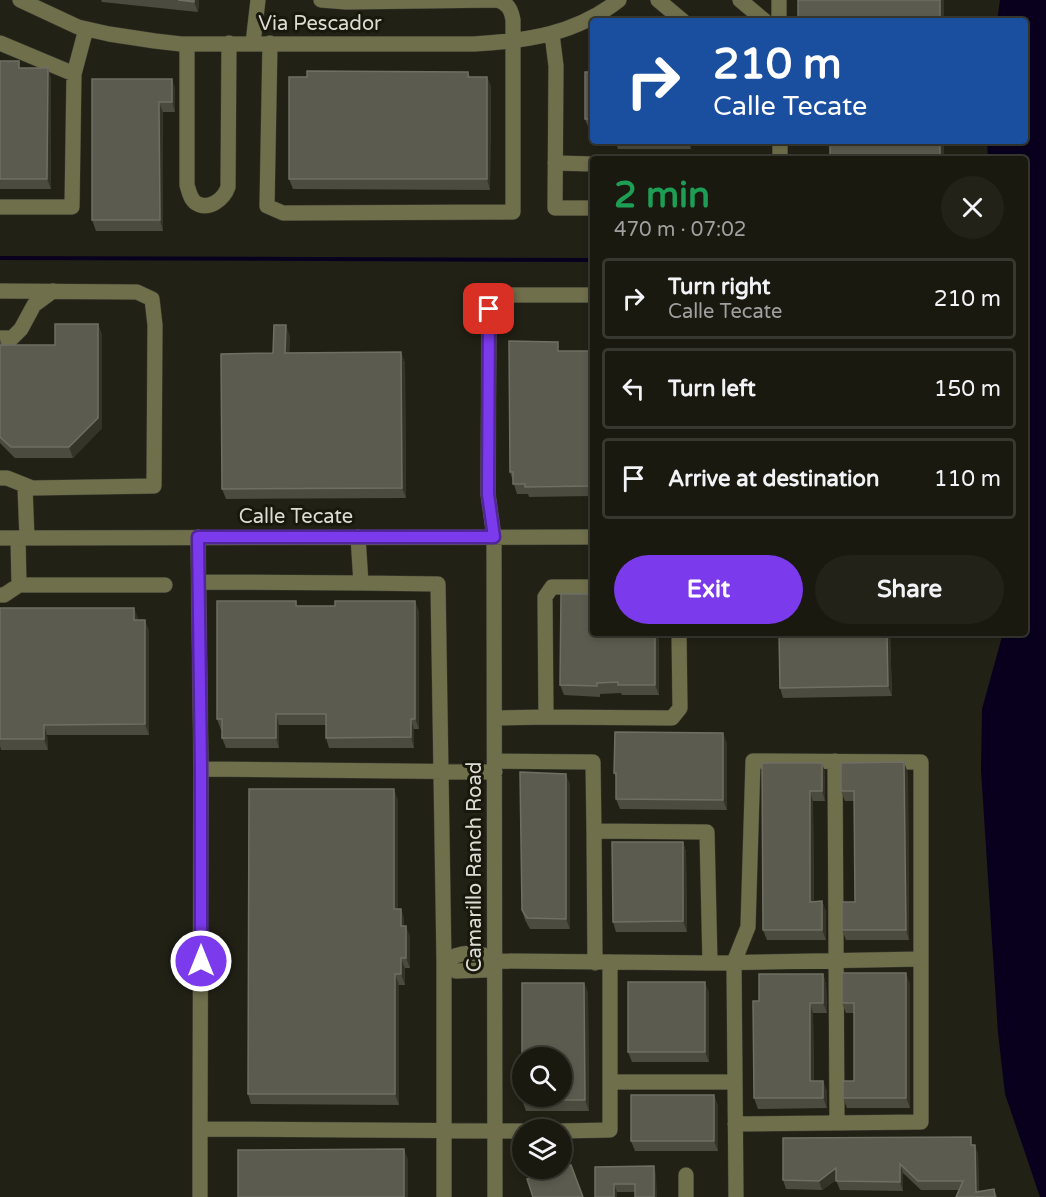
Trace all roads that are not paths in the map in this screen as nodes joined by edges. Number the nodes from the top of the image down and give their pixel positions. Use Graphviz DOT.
graph roads {
  1 [pos="20,0"];
  2 [pos="258,0"];
  3 [pos="321,0"];
  4 [pos="619,0"];
  5 [pos="658,0"];
  6 [pos="740,0"];
  7 [pos="779,0"];
  8 [pos="346,1"];
  9 [pos="593,18"];
  10 [pos="679,18"];
  11 [pos="761,18"];
  12 [pos="779,18"];
  13 [pos="590,20"];
  14 [pos="86,29"];
  15 [pos="552,34"];
  16 [pos="513,41"];
  17 [pos="0,43"];
  18 [pos="187,44"];
  19 [pos="229,44"];
  20 [pos="253,44"];
  21 [pos="270,44"];
  22 [pos="74,74"];
  23 [pos="555,163"];
  24 [pos="590,164"];
  25 [pos="0,207"];
  26 [pos="590,208"];
  27 [pos="0,291"];
  28 [pos="53,291"];
  29 [pos="590,295"];
  30 [pos="0,338"];
  31 [pos="0,478"];
  32 [pos="25,487"];
  33 [pos="198,537"];
  34 [pos="358,537"];
  35 [pos="494,537"];
  36 [pos="590,537"];
  37 [pos="0,538"];
  38 [pos="23,538"];
  39 [pos="199,582"];
  40 [pos="360,583"];
  41 [pos="19,585"];
  42 [pos="165,585"];
  43 [pos="590,587"];
  44 [pos="0,595"];
  45 [pos="679,636"];
  46 [pos="546,717"];
  47 [pos="495,718"];
  48 [pos="835,761"];
  49 [pos="495,767"];
  50 [pos="201,769"];
  51 [pos="442,772"];
  52 [pos="594,831"];
  53 [pos="921,959"];
  54 [pos="837,960"];
  55 [pos="495,961"];
  56 [pos="444,962"];
  57 [pos="734,962"];
  58 [pos="602,963"];
  59 [pos="710,963"];
  60 [pos="610,1082"];
  61 [pos="735,1082"];
  62 [pos="837,1122"];
  63 [pos="735,1124"];
  64 [pos="200,1129"];
  65 [pos="444,1130"];
  66 [pos="495,1131"];
  67 [pos="512,1131"];
  68 [pos="572,1131"];
  69 [pos="686,1175"];
  70 [pos="200,1197"];
  71 [pos="444,1197"];
  72 [pos="495,1197"];
  73 [pos="686,1197"];
  74 [pos="736,1197"];
  1 -- 14 [label="street, Via Pescador"];
  2 -- 20 [label="street"];
  3 -- 8 [label="street"];
  4 -- 9 [label="street, Via Pescador"];
  5 -- 10 [label="street"];
  6 -- 11 [label="street"];
  7 -- 12 [label="street"];
  8 -- 16 [label="street"];
  13 -- 15 [label="street, Via Pescador"];
  14 -- 18 [label="street, Via Pescador"];
  14 -- 22 [label="street"];
  15 -- 16 [label="street, Via Pescador"];
  15 -- 23 [label="street"];
  16 -- 21 [label="street, Via Pescador"];
  16 -- 21 [label="street"];
  17 -- 22 [label="street"];
  18 -- 19 [label="street, Via Pescador"];
  18 -- 19 [label="street"];
  19 -- 20 [label="street, Via Pescador"];
  20 -- 21 [label="street, Via Pescador"];
  22 -- 25 [label="street"];
  23 -- 24 [label="street"];
  23 -- 26 [label="street"];
  27 -- 28 [label="street"];
  28 -- 30 [label="street"];
  28 -- 32 [label="street"];
  29 -- 35 [label="street, Camarillo Ranch Road"];
  31 -- 32 [label="street"];
  32 -- 38 [label="street"];
  33 -- 34 [label="street, Calle Tecate"];
  33 -- 38 [label="street, Calle Tecate"];
  33 -- 39 [label="street"];
  34 -- 35 [label="street, Calle Tecate"];
  34 -- 40 [label="street"];
  35 -- 36 [label="street, Calle Tecate"];
  35 -- 47 [label="street, Camarillo Ranch Road"];
  37 -- 38 [label="street, Calle Tecate"];
  38 -- 41 [label="street"];
  39 -- 40 [label="street"];
  39 -- 50 [label="street"];
  40 -- 51 [label="street"];
  41 -- 42 [label="street"];
  41 -- 44 [label="street"];
  43 -- 46 [label="street"];
  45 -- 46 [label="street"];
  46 -- 47 [label="street"];
  47 -- 49 [label="street, Camarillo Ranch Road"];
  48 -- 53 [label="street"];
  48 -- 54 [label="street"];
  48 -- 57 [label="street"];
  49 -- 51 [label="street"];
  49 -- 52 [label="street"];
  49 -- 55 [label="street, Camarillo Ranch Road"];
  50 -- 51 [label="street"];
  50 -- 64 [label="street"];
  51 -- 56 [label="street"];
  52 -- 58 [label="street"];
  52 -- 59 [label="street"];
  53 -- 54 [label="street"];
  53 -- 62 [label="street"];
  54 -- 57 [label="street"];
  54 -- 62 [label="street"];
  55 -- 56 [label="street"];
  55 -- 58 [label="street"];
  55 -- 66 [label="street, Camarillo Ranch Road"];
  56 -- 65 [label="street"];
  57 -- 59 [label="street"];
  57 -- 61 [label="street"];
  58 -- 59 [label="street"];
  58 -- 60 [label="street"];
  60 -- 61 [label="street"];
  60 -- 68 [label="street"];
  61 -- 63 [label="street"];
  62 -- 63 [label="street"];
  63 -- 74 [label="street"];
  64 -- 65 [label="street"];
  64 -- 70 [label="street"];
  65 -- 66 [label="street"];
  65 -- 71 [label="street"];
  66 -- 67 [label="street"];
  66 -- 72 [label="street, Camarillo Ranch Road"];
  69 -- 73 [label="street"];
}
